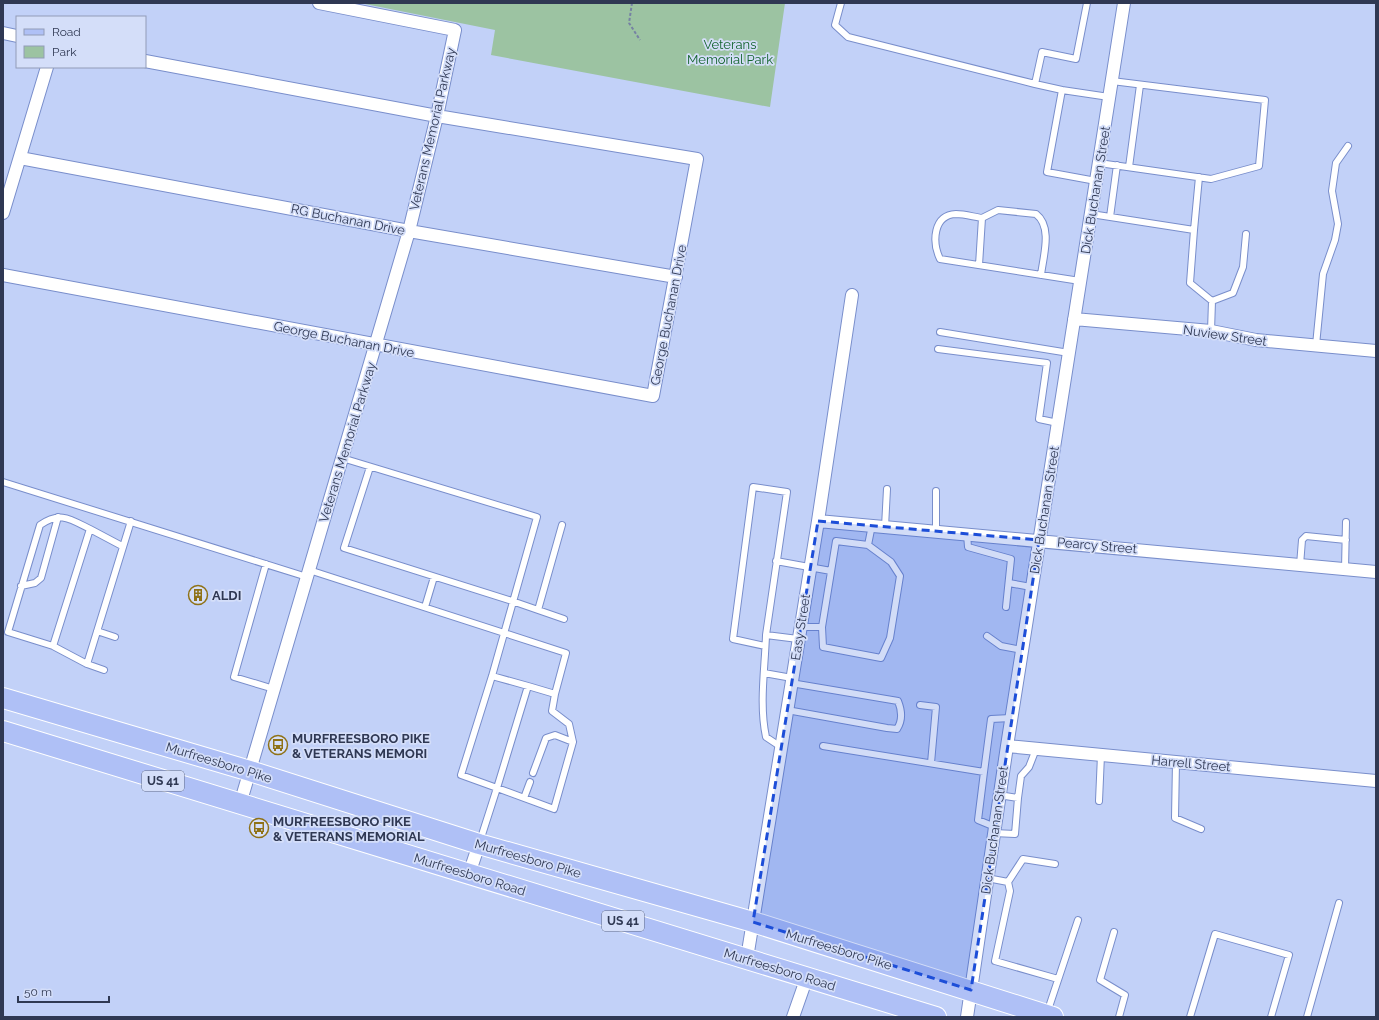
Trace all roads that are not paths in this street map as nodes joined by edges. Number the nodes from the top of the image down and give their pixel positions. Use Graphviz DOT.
graph roads {
  1 [pos="319,3"];
  2 [pos="841,3"];
  3 [pos="1086,3"];
  4 [pos="1124,3"];
  5 [pos="3,34"];
  6 [pos="16,36"];
  7 [pos="146,61"];
  8 [pos="47,68"];
  9 [pos="1112,81"];
  10 [pos="1035,84"];
  11 [pos="1140,85"];
  12 [pos="1062,90"];
  13 [pos="1109,97"];
  14 [pos="437,116"];
  15 [pos="1348,146"];
  16 [pos="20,158"];
  17 [pos="1099,163"];
  18 [pos="1117,165"];
  19 [pos="1129,167"];
  20 [pos="1199,177"];
  21 [pos="1096,181"];
  22 [pos="3,213"];
  23 [pos="1091,214"];
  24 [pos="1110,217"];
  25 [pos="982,218"];
  26 [pos="1194,230"];
  27 [pos="409,231"];
  28 [pos="1246,234"];
  29 [pos="978,265"];
  30 [pos="3,275"];
  31 [pos="1041,275"];
  32 [pos="676,277"];
  33 [pos="1080,281"];
  34 [pos="852,295"];
  35 [pos="1212,302"];
  36 [pos="1074,319"];
  37 [pos="1211,331"];
  38 [pos="940,332"];
  39 [pos="376,345"];
  40 [pos="1316,345"];
  41 [pos="938,349"];
  42 [pos="1376,351"];
  43 [pos="1069,353"];
  44 [pos="1058,423"];
  45 [pos="342,458"];
  46 [pos="370,467"];
  47 [pos="3,482"];
  48 [pos="887,489"];
  49 [pos="936,491"];
  50 [pos="58,517"];
  51 [pos="131,521"];
  52 [pos="818,521"];
  53 [pos="1346,522"];
  54 [pos="562,525"];
  55 [pos="872,525"];
  56 [pos="885,527"];
  57 [pos="90,529"];
  58 [pos="936,531"];
  59 [pos="967,534"];
  60 [pos="1039,540"];
  61 [pos="1346,540"];
  62 [pos="868,545"];
  63 [pos="122,546"];
  64 [pos="776,561"];
  65 [pos="266,564"];
  66 [pos="1300,565"];
  67 [pos="810,566"];
  68 [pos="1345,569"];
  69 [pos="831,571"];
  70 [pos="1376,572"];
  71 [pos="308,574"];
  72 [pos="434,576"];
  73 [pos="1009,583"];
  74 [pos="22,586"];
  75 [pos="1031,587"];
  76 [pos="512,601"];
  77 [pos="425,607"];
  78 [pos="1006,607"];
  79 [pos="538,610"];
  80 [pos="564,619"];
  81 [pos="800,627"];
  82 [pos="822,627"];
  83 [pos="97,631"];
  84 [pos="504,632"];
  85 [pos="766,635"];
  86 [pos="987,636"];
  87 [pos="115,637"];
  88 [pos="798,639"];
  89 [pos="53,646"];
  90 [pos="765,646"];
  91 [pos="1022,650"];
  92 [pos="87,664"];
  93 [pos="104,670"];
  94 [pos="764,673"];
  95 [pos="492,676"];
  96 [pos="792,680"];
  97 [pos="528,686"];
  98 [pos="274,689"];
  99 [pos="555,694"];
  100 [pos="3,698"];
  101 [pos="920,705"];
  102 [pos="787,710"];
  103 [pos="1011,718"];
  104 [pos="3,732"];
  105 [pos="574,742"];
  106 [pos="823,746"];
  107 [pos="1007,746"];
  108 [pos="781,747"];
  109 [pos="1036,748"];
  110 [pos="1102,755"];
  111 [pos="1176,762"];
  112 [pos="931,763"];
  113 [pos="250,770"];
  114 [pos="984,772"];
  115 [pos="533,773"];
  116 [pos="1376,781"];
  117 [pos="530,782"];
  118 [pos="497,788"];
  119 [pos="999,795"];
  120 [pos="524,798"];
  121 [pos="1018,798"];
  122 [pos="1099,802"];
  123 [pos="240,804"];
  124 [pos="1201,829"];
  125 [pos="994,830"];
  126 [pos="479,844"];
  127 [pos="1055,864"];
  128 [pos="469,874"];
  129 [pos="987,878"];
  130 [pos="1008,882"];
  131 [pos="1339,903"];
  132 [pos="1078,920"];
  133 [pos="753,922"];
  134 [pos="1114,932"];
  135 [pos="747,958"];
  136 [pos="807,977"];
  137 [pos="1058,979"];
  138 [pos="971,990"];
  139 [pos="1050,1016"];
  140 [pos="792,1017"];
  141 [pos="936,1017"];
  142 [pos="967,1017"];
  143 [pos="1119,1017"];
  144 [pos="1190,1017"];
  145 [pos="1271,1017"];
  146 [pos="1306,1017"];
  1 -- 14 [label="street, Veterans Memorial Parkway"];
  2 -- 10 [label="lane"];
  3 -- 10 [label="lane"];
  4 -- 9 [label="street, Dick Buchanan Street"];
  5 -- 6 [label="street"];
  7 -- 14 [label="street, George Buchanan Drive"];
  8 -- 16 [label="street"];
  9 -- 11 [label="lane"];
  9 -- 13 [label="street, Dick Buchanan Street"];
  10 -- 12 [label="lane"];
  11 -- 19 [label="lane"];
  11 -- 20 [label="lane"];
  12 -- 13 [label="lane"];
  12 -- 21 [label="lane"];
  13 -- 17 [label="street, Dick Buchanan Street"];
  14 -- 27 [label="street, Veterans Memorial Parkway"];
  14 -- 32 [label="street, George Buchanan Drive"];
  15 -- 40 [label="lane"];
  16 -- 22 [label="street"];
  16 -- 27 [label="street, RG Buchanan Drive"];
  17 -- 18 [label="lane"];
  17 -- 21 [label="street, Dick Buchanan Street"];
  18 -- 19 [label="lane"];
  18 -- 24 [label="lane"];
  19 -- 20 [label="lane"];
  20 -- 26 [label="lane"];
  21 -- 23 [label="street, Dick Buchanan Street"];
  23 -- 24 [label="lane"];
  23 -- 33 [label="street, Dick Buchanan Street"];
  24 -- 26 [label="lane"];
  25 -- 29 [label="lane"];
  25 -- 29 [label="lane"];
  25 -- 31 [label="lane"];
  26 -- 35 [label="lane"];
  27 -- 32 [label="street, RG Buchanan Drive"];
  27 -- 39 [label="street, Veterans Memorial Parkway"];
  28 -- 35 [label="lane"];
  29 -- 31 [label="lane"];
  30 -- 39 [label="street, George Buchanan Drive"];
  31 -- 33 [label="lane"];
  32 -- 39 [label="street, George Buchanan Drive"];
  33 -- 36 [label="street, Dick Buchanan Street"];
  34 -- 52 [label="street, Easy Street"];
  35 -- 37 [label="lane"];
  36 -- 37 [label="street, Nuview Street"];
  36 -- 43 [label="street, Dick Buchanan Street"];
  37 -- 40 [label="street, Nuview Street"];
  38 -- 43 [label="lane"];
  39 -- 45 [label="street, Veterans Memorial Parkway"];
  40 -- 42 [label="street, Nuview Street"];
  41 -- 44 [label="lane"];
  43 -- 44 [label="street, Dick Buchanan Street"];
  44 -- 60 [label="street, Dick Buchanan Street"];
  45 -- 46 [label="lane"];
  45 -- 71 [label="street, Veterans Memorial Parkway"];
  46 -- 72 [label="lane"];
  46 -- 76 [label="lane"];
  47 -- 51 [label="lane"];
  48 -- 56 [label="lane"];
  49 -- 58 [label="lane"];
  50 -- 57 [label="lane"];
  50 -- 74 [label="lane"];
  50 -- 74 [label="lane"];
  51 -- 63 [label="lane"];
  51 -- 65 [label="lane"];
  52 -- 55 [label="street, Pearcy Street"];
  52 -- 67 [label="street, Easy Street"];
  53 -- 61 [label="lane"];
  54 -- 79 [label="lane"];
  55 -- 56 [label="street, Pearcy Street"];
  55 -- 62 [label="lane"];
  56 -- 58 [label="street, Pearcy Street"];
  57 -- 63 [label="lane"];
  57 -- 89 [label="lane"];
  58 -- 59 [label="street, Pearcy Street"];
  59 -- 60 [label="street, Pearcy Street"];
  59 -- 73 [label="lane"];
  60 -- 66 [label="street, Pearcy Street"];
  60 -- 75 [label="street, Dick Buchanan Street"];
  61 -- 66 [label="lane"];
  61 -- 68 [label="lane"];
  62 -- 69 [label="lane"];
  62 -- 82 [label="lane"];
  63 -- 83 [label="lane"];
  64 -- 67 [label="lane"];
  64 -- 85 [label="lane"];
  64 -- 90 [label="lane"];
  65 -- 71 [label="lane"];
  65 -- 98 [label="lane"];
  66 -- 68 [label="street, Pearcy Street"];
  67 -- 69 [label="lane"];
  67 -- 81 [label="street, Easy Street"];
  68 -- 70 [label="street, Pearcy Street"];
  69 -- 82 [label="lane"];
  71 -- 77 [label="lane"];
  71 -- 98 [label="street, Veterans Memorial Parkway"];
  72 -- 76 [label="lane"];
  72 -- 77 [label="lane"];
  73 -- 75 [label="lane"];
  73 -- 78 [label="lane"];
  74 -- 89 [label="lane"];
  75 -- 91 [label="street, Dick Buchanan Street"];
  76 -- 79 [label="lane"];
  76 -- 84 [label="lane"];
  77 -- 84 [label="lane"];
  79 -- 80 [label="lane"];
  81 -- 82 [label="lane"];
  81 -- 88 [label="street, Easy Street"];
  83 -- 87 [label="lane"];
  83 -- 92 [label="lane"];
  84 -- 95 [label="lane"];
  84 -- 99 [label="lane"];
  85 -- 88 [label="lane"];
  85 -- 90 [label="lane"];
  86 -- 91 [label="lane"];
  88 -- 96 [label="street, Easy Street"];
  89 -- 92 [label="lane"];
  90 -- 94 [label="lane"];
  91 -- 103 [label="street, Dick Buchanan Street"];
  92 -- 93 [label="lane"];
  94 -- 96 [label="lane"];
  94 -- 108 [label="lane"];
  95 -- 97 [label="lane"];
  95 -- 118 [label="lane"];
  96 -- 102 [label="street, Easy Street"];
  96 -- 102 [label="lane"];
  97 -- 99 [label="lane"];
  97 -- 118 [label="lane"];
  98 -- 113 [label="street, Veterans Memorial Parkway"];
  99 -- 105 [label="lane"];
  100 -- 113 [label="main road, Murfreesboro Pike"];
  101 -- 112 [label="lane"];
  102 -- 108 [label="street, Easy Street"];
  103 -- 107 [label="street, Dick Buchanan Street"];
  103 -- 114 [label="lane"];
  104 -- 123 [label="main road, Murfreesboro Road / US 41"];
  105 -- 115 [label="lane"];
  105 -- 120 [label="lane"];
  106 -- 112 [label="lane"];
  107 -- 109 [label="street, Harrell Street"];
  107 -- 119 [label="street, Dick Buchanan Street"];
  108 -- 133 [label="street, Easy Street"];
  109 -- 110 [label="street, Harrell Street"];
  109 -- 121 [label="lane"];
  110 -- 111 [label="street, Harrell Street"];
  110 -- 122 [label="lane"];
  111 -- 116 [label="street, Harrell Street"];
  111 -- 124 [label="lane"];
  112 -- 114 [label="lane"];
  113 -- 123 [label="street, Veterans Memorial Parkway"];
  113 -- 126 [label="main road, Murfreesboro Pike"];
  114 -- 125 [label="lane"];
  117 -- 120 [label="lane"];
  118 -- 120 [label="lane"];
  118 -- 126 [label="lane"];
  119 -- 121 [label="lane"];
  119 -- 125 [label="street, Dick Buchanan Street"];
  121 -- 125 [label="lane"];
  123 -- 128 [label="main road, Murfreesboro Road / US 41"];
  125 -- 129 [label="street, Dick Buchanan Street"];
  126 -- 128 [label="street"];
  126 -- 133 [label="main road, Murfreesboro Pike"];
  127 -- 130 [label="lane"];
  128 -- 135 [label="main road, Murfreesboro Road / US 41"];
  129 -- 130 [label="lane"];
  129 -- 138 [label="street, Dick Buchanan Street"];
  130 -- 137 [label="lane"];
  131 -- 146 [label="lane"];
  132 -- 137 [label="lane"];
  133 -- 135 [label="street, Easy Street"];
  133 -- 138 [label="main road, Murfreesboro Pike"];
  134 -- 143 [label="lane"];
  135 -- 136 [label="main road, Murfreesboro Road / US 41"];
  136 -- 140 [label="street"];
  136 -- 141 [label="main road, Murfreesboro Road / US 41"];
  137 -- 139 [label="lane"];
  138 -- 139 [label="main road, Murfreesboro Pike"];
  138 -- 142 [label="street, Dick Buchanan Street"];
  144 -- 145 [label="lane"];
}
